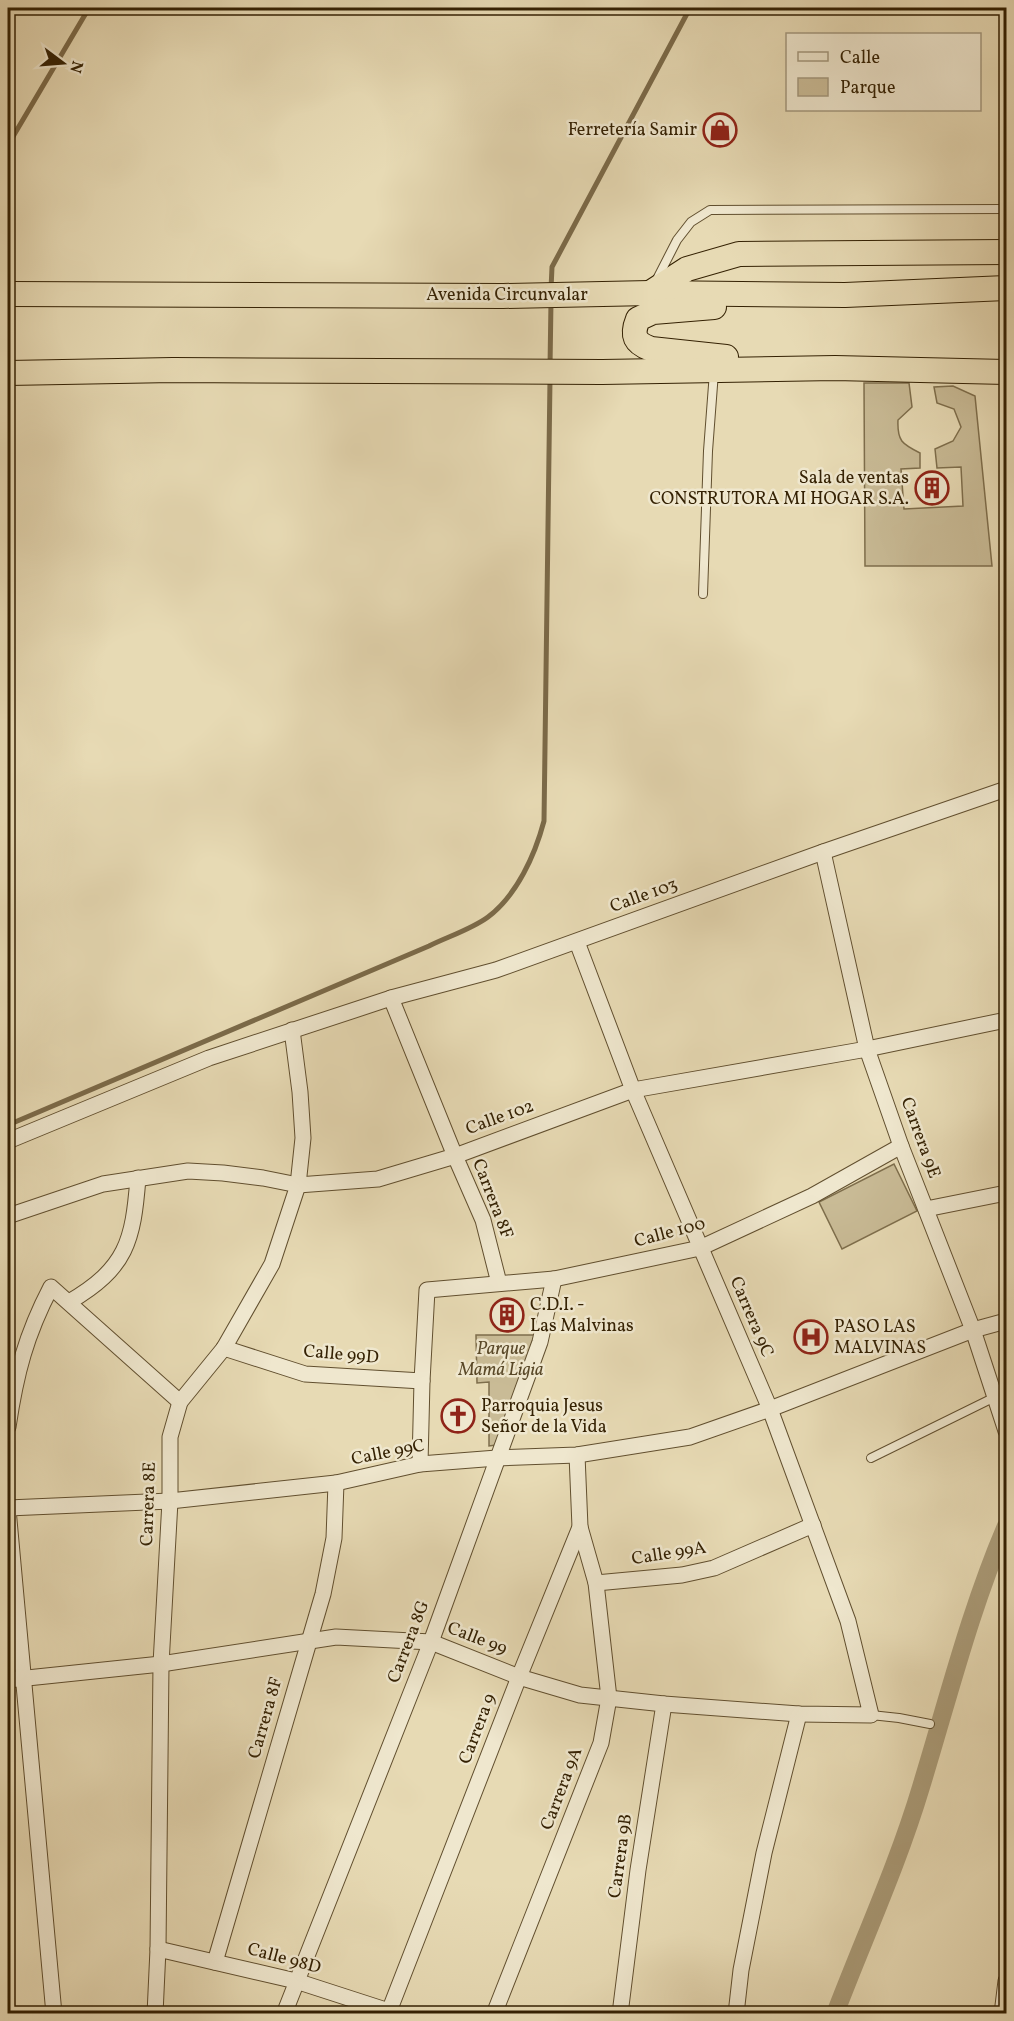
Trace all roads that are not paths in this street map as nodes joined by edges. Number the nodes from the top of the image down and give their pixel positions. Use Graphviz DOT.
graph roads {
  1 [pos="1006,209"];
  2 [pos="1006,252"];
  3 [pos="1006,288"];
  4 [pos="650,292"];
  5 [pos="8,294"];
  6 [pos="845,295"];
  7 [pos="835,368"];
  8 [pos="715,370"];
  9 [pos="1006,372"];
  10 [pos="8,373"];
  11 [pos="703,594"];
  12 [pos="1006,789"];
  13 [pos="823,852"];
  14 [pos="577,942"];
  15 [pos="391,998"];
  16 [pos="1006,1020"];
  17 [pos="292,1030"];
  18 [pos="867,1049"];
  19 [pos="633,1090"];
  20 [pos="8,1141"];
  21 [pos="901,1146"];
  22 [pos="455,1156"];
  23 [pos="138,1178"];
  24 [pos="298,1185"];
  25 [pos="1006,1193"];
  26 [pos="926,1209"];
  27 [pos="8,1216"];
  28 [pos="700,1248"];
  29 [pos="554,1279"];
  30 [pos="499,1282"];
  31 [pos="69,1302"];
  32 [pos="1006,1321"];
  33 [pos="973,1330"];
  34 [pos="224,1348"];
  35 [pos="422,1381"];
  36 [pos="995,1397"];
  37 [pos="180,1402"];
  38 [pos="770,1409"];
  39 [pos="8,1427"];
  40 [pos="1006,1431"];
  41 [pos="577,1455"];
  42 [pos="497,1458"];
  43 [pos="871,1458"];
  44 [pos="420,1464"];
  45 [pos="336,1483"];
  46 [pos="170,1501"];
  47 [pos="8,1508"];
  48 [pos="813,1525"];
  49 [pos="580,1527"];
  50 [pos="565,1564"];
  51 [pos="591,1568"];
  52 [pos="596,1583"];
  53 [pos="309,1641"];
  54 [pos="431,1642"];
  55 [pos="161,1664"];
  56 [pos="519,1677"];
  57 [pos="24,1678"];
  58 [pos="8,1680"];
  59 [pos="609,1698"];
  60 [pos="664,1704"];
  61 [pos="799,1714"];
  62 [pos="871,1715"];
  63 [pos="930,1724"];
  64 [pos="158,1949"];
  65 [pos="215,1962"];
  66 [pos="296,1981"];
  67 [pos="1006,1981"];
  68 [pos="54,2013"];
  69 [pos="155,2013"];
  70 [pos="284,2013"];
  71 [pos="392,2013"];
  72 [pos="494,2013"];
  73 [pos="620,2013"];
  74 [pos="736,2013"];
  75 [pos="1002,2013"];
  1 -- 4 [label="lane"];
  2 -- 4 [label="highway"];
  3 -- 6 [label="highway, Avenida Circunvalar"];
  4 -- 5 [label="highway, Avenida Circunvalar"];
  4 -- 6 [label="highway, Avenida Circunvalar"];
  6 -- 7 [label="highway"];
  7 -- 8 [label="highway"];
  7 -- 9 [label="highway"];
  8 -- 10 [label="highway"];
  8 -- 11 [label="lane"];
  12 -- 13 [label="street, Calle 103"];
  13 -- 14 [label="street, Calle 103"];
  13 -- 18 [label="street, Carrera 9E"];
  14 -- 15 [label="street, Calle 103"];
  14 -- 19 [label="street, Carrera 9C"];
  15 -- 17 [label="street, Calle 103"];
  15 -- 22 [label="street, Carrera 8F"];
  16 -- 18 [label="street, Calle 102"];
  17 -- 20 [label="street, Calle 103"];
  17 -- 24 [label="street, Carrera 8E"];
  18 -- 19 [label="street, Calle 102"];
  18 -- 21 [label="street, Carrera 9E"];
  19 -- 22 [label="street, Calle 102"];
  19 -- 28 [label="street, Carrera 9C"];
  21 -- 26 [label="street, Carrera 9E"];
  21 -- 28 [label="street, Calle 100"];
  22 -- 24 [label="street, Calle 102"];
  22 -- 30 [label="street, Carrera 8F"];
  23 -- 24 [label="street, Calle 102"];
  23 -- 27 [label="street, Calle 102"];
  23 -- 31 [label="street"];
  24 -- 34 [label="street, Carrera 8E"];
  25 -- 26 [label="street"];
  26 -- 33 [label="street, Carrera 9E"];
  28 -- 29 [label="street, Calle 100"];
  28 -- 38 [label="street, Carrera 9C"];
  29 -- 30 [label="street, Calle 100"];
  29 -- 42 [label="street, Carrera 8G"];
  30 -- 35 [label="street, Calle 100"];
  31 -- 37 [label="street"];
  31 -- 39 [label="street"];
  32 -- 33 [label="street, Calle 99C"];
  33 -- 36 [label="street, Carrera 9E"];
  33 -- 38 [label="street, Calle 99C"];
  34 -- 35 [label="street, Calle 99D"];
  34 -- 37 [label="street, Carrera 8E"];
  35 -- 44 [label="street"];
  36 -- 40 [label="street, Carrera 9E"];
  36 -- 43 [label="lane"];
  37 -- 46 [label="street, Carrera 8E"];
  38 -- 41 [label="street, Calle 99C"];
  38 -- 48 [label="street, Carrera 9C"];
  41 -- 42 [label="street, Calle 99C"];
  41 -- 49 [label="street, Carrera 9"];
  42 -- 44 [label="street, Calle 99C"];
  42 -- 54 [label="street, Carrera 8G"];
  44 -- 45 [label="street, Calle 99C"];
  45 -- 46 [label="street, Calle 99C"];
  45 -- 53 [label="street, Carrera 8F"];
  46 -- 47 [label="street, Calle 99C"];
  46 -- 55 [label="street, Carrera 8E"];
  47 -- 57 [label="street"];
  48 -- 52 [label="street, Calle 99A"];
  48 -- 62 [label="street, Carrera 9C"];
  49 -- 50 [label="street, Carrera 9"];
  49 -- 51 [label="street, Carrera 9A"];
  50 -- 51 [label="street"];
  50 -- 56 [label="street, Carrera 9"];
  51 -- 52 [label="street, Carrera 9A"];
  52 -- 59 [label="street, Carrera 9A"];
  53 -- 54 [label="street, Calle 99"];
  53 -- 55 [label="street, Calle 99"];
  53 -- 65 [label="street, Carrera 8F"];
  54 -- 56 [label="street, Calle 99"];
  54 -- 66 [label="street, Carrera 8G"];
  55 -- 57 [label="street, Calle 99"];
  55 -- 64 [label="street, Carrera 8E"];
  56 -- 59 [label="street, Calle 99"];
  56 -- 71 [label="street, Carrera 9"];
  57 -- 58 [label="street, Calle 99"];
  57 -- 68 [label="street"];
  59 -- 60 [label="street, Calle 99"];
  59 -- 72 [label="street, Carrera 9A"];
  60 -- 61 [label="street, Calle 99"];
  60 -- 73 [label="street, Carrera 9B"];
  61 -- 62 [label="street, Calle 99"];
  61 -- 74 [label="street"];
  62 -- 63 [label="lane, Calle 99"];
  64 -- 65 [label="street, Calle 98D"];
  64 -- 69 [label="street, Carrera 8E"];
  65 -- 66 [label="street, Calle 98D"];
  66 -- 70 [label="street, Carrera 8G"];
  66 -- 71 [label="street, Calle 98D"];
  67 -- 75 [label="street"];
}
